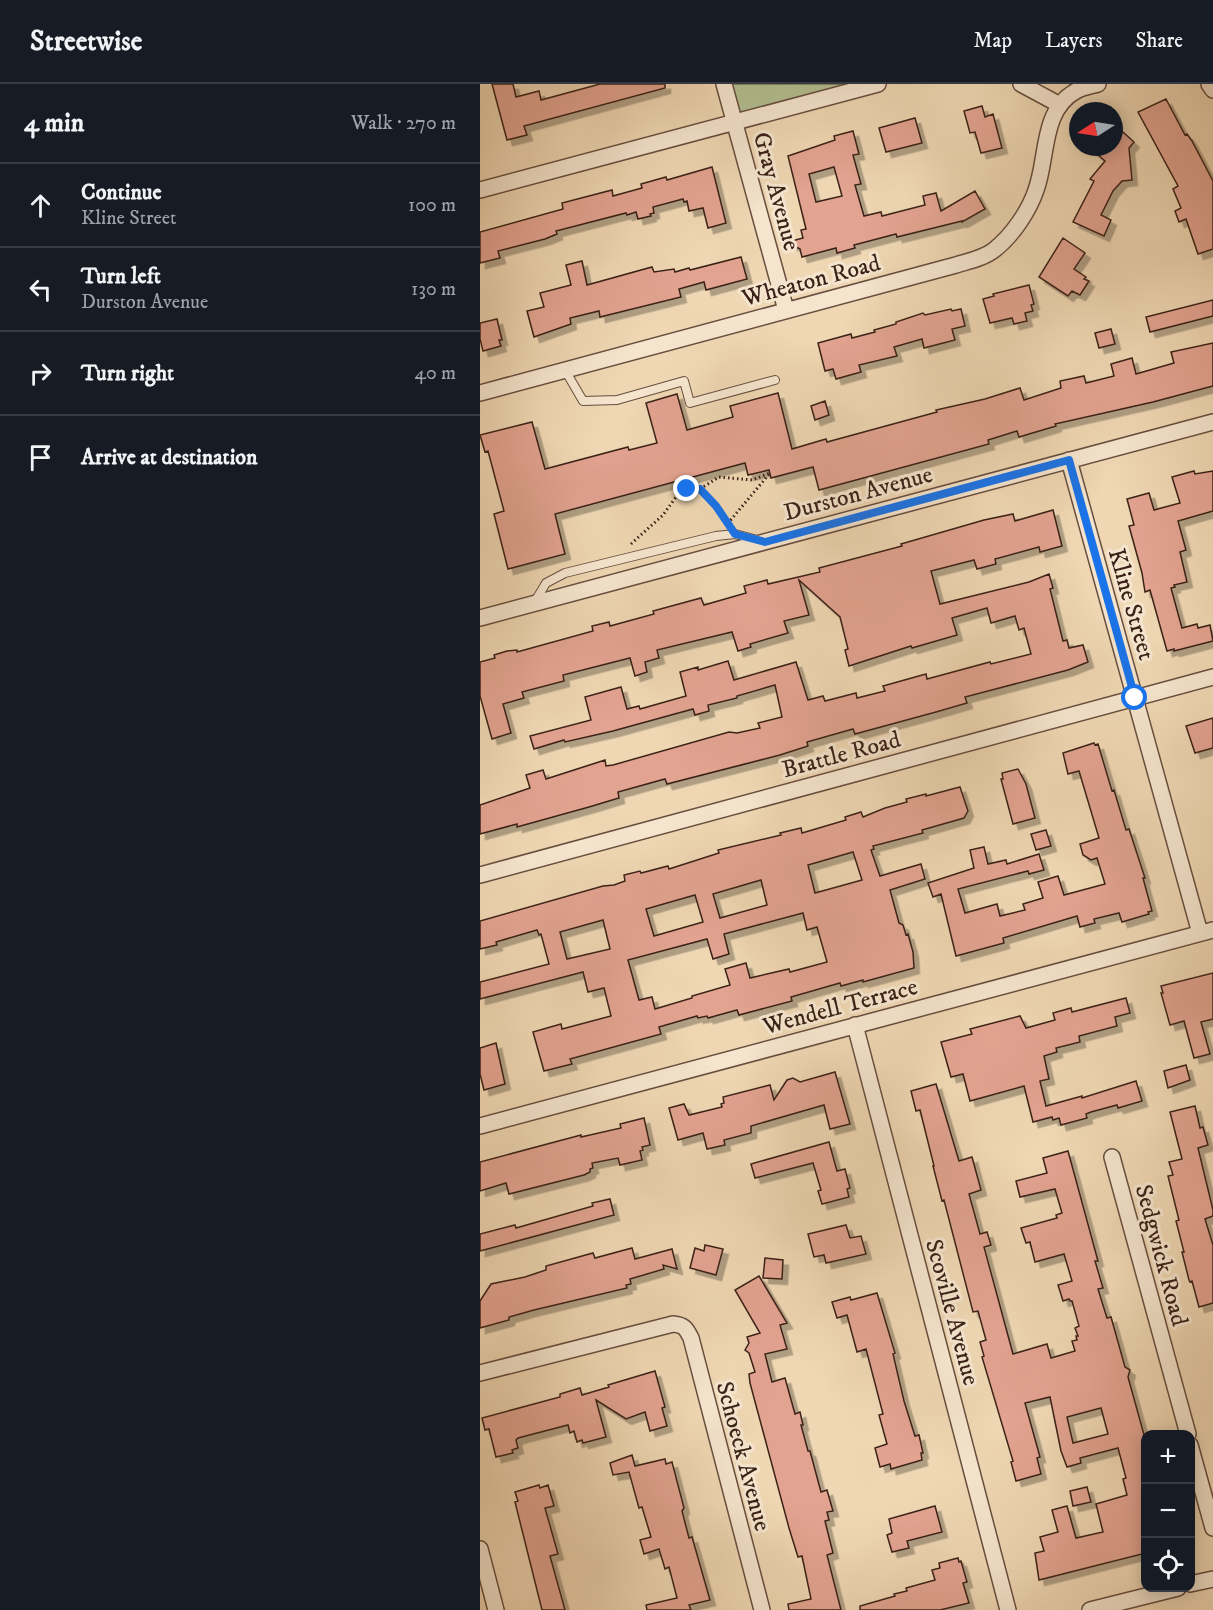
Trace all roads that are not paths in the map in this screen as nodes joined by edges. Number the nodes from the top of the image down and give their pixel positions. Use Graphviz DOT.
graph roads {
  1 [pos="724,84"];
  2 [pos="878,84"];
  3 [pos="1021,84"];
  4 [pos="1098,84"];
  5 [pos="1209,84"];
  6 [pos="1213,90"];
  7 [pos="1060,105"];
  8 [pos="735,122"];
  9 [pos="480,189"];
  10 [pos="786,310"];
  11 [pos="565,370"];
  12 [pos="775,380"];
  13 [pos="480,393"];
  14 [pos="1213,422"];
  15 [pos="1069,460"];
  16 [pos="765,542"];
  17 [pos="534,604"];
  18 [pos="480,618"];
  19 [pos="1213,677"];
  20 [pos="1135,698"];
  21 [pos="480,875"];
  22 [pos="1207,932"];
  23 [pos="855,1025"];
  24 [pos="480,1126"];
  25 [pos="1113,1157"];
  26 [pos="480,1372"];
  27 [pos="1187,1430"];
  28 [pos="1195,1460"];
  29 [pos="1213,1528"];
  30 [pos="480,1549"];
  31 [pos="1213,1579"];
  32 [pos="1195,1583"];
  33 [pos="1159,1592"];
  34 [pos="496,1610"];
  35 [pos="762,1610"];
  36 [pos="1008,1610"];
  37 [pos="1090,1610"];
  1 -- 8 [label="street, Gray Avenue"];
  2 -- 8 [label="street"];
  3 -- 7 [label="street"];
  4 -- 7 [label="street"];
  5 -- 6 [label="street"];
  7 -- 10 [label="street, Wheaton Road"];
  8 -- 9 [label="street"];
  8 -- 10 [label="street, Gray Avenue"];
  10 -- 11 [label="street, Wheaton Road"];
  11 -- 12 [label="lane"];
  11 -- 13 [label="street, Wheaton Road"];
  14 -- 15 [label="street, Durston Avenue"];
  15 -- 16 [label="street, Durston Avenue"];
  15 -- 20 [label="street, Kline Street"];
  16 -- 17 [label="street, Durston Avenue"];
  16 -- 17 [label="lane"];
  17 -- 18 [label="street, Durston Avenue"];
  19 -- 20 [label="street, Brattle Road"];
  20 -- 21 [label="street, Brattle Road"];
  20 -- 22 [label="street, Kline Street"];
  22 -- 23 [label="street, Wendell Terrace"];
  23 -- 24 [label="street, Wendell Terrace"];
  23 -- 36 [label="street, Scoville Avenue"];
  25 -- 27 [label="street, Sedgwick Road"];
  26 -- 35 [label="street, Schoeck Avenue"];
  28 -- 29 [label="street"];
  30 -- 34 [label="street"];
  31 -- 32 [label="street"];
  33 -- 37 [label="street"];
}
